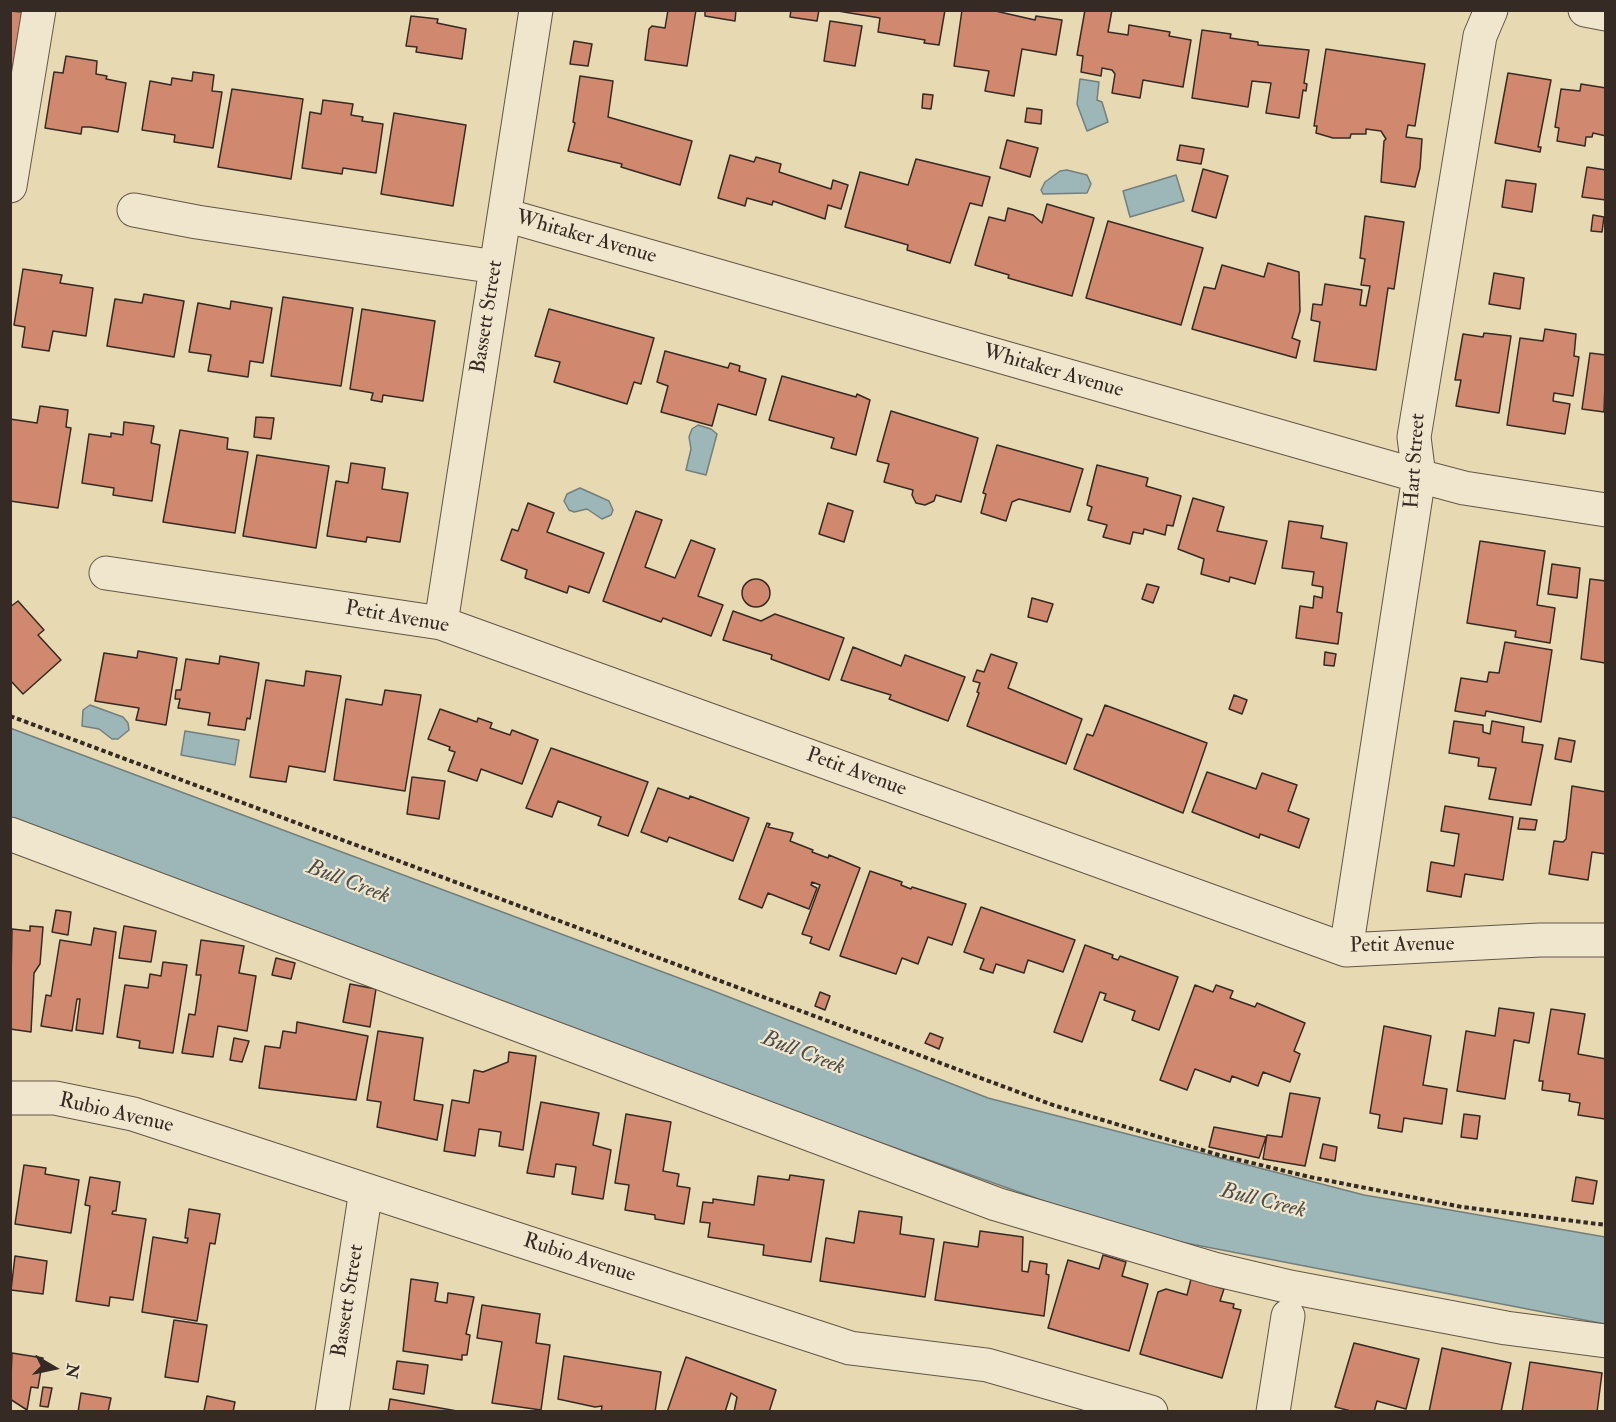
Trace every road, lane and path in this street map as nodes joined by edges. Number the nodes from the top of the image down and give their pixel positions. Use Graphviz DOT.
graph roads {
  1 [pos="39,10"];
  2 [pos="536,10"];
  3 [pos="1491,10"];
  4 [pos="1585,10"];
  5 [pos="1605,14"];
  6 [pos="10,186"];
  7 [pos="134,210"];
  8 [pos="505,215"];
  9 [pos="496,267"];
  10 [pos="1419,476"];
  11 [pos="1605,510"];
  12 [pos="106,573"];
  13 [pos="441,623"];
  14 [pos="10,716"];
  15 [pos="10,834"];
  16 [pos="1605,940"];
  17 [pos="1346,950"];
  18 [pos="10,1098"];
  19 [pos="366,1190"];
  20 [pos="1605,1225"];
  21 [pos="1288,1316"];
  22 [pos="1605,1341"];
  23 [pos="332,1412"];
  24 [pos="1151,1412"];
  25 [pos="1273,1412"];
  1 -- 6 [label="street"];
  2 -- 8 [label="street, Bassett Street"];
  3 -- 10 [label="street, Hart Street"];
  4 -- 5 [label="street"];
  7 -- 9 [label="street"];
  8 -- 9 [label="street, Bassett Street"];
  8 -- 10 [label="street, Whitaker Avenue"];
  9 -- 13 [label="street, Bassett Street"];
  10 -- 11 [label="street, Whitaker Avenue"];
  10 -- 17 [label="street, Hart Street"];
  12 -- 13 [label="street, Petit Avenue"];
  13 -- 17 [label="street, Petit Avenue"];
  14 -- 20 [label="path"];
  15 -- 22 [label="street"];
  16 -- 17 [label="street, Petit Avenue"];
  18 -- 19 [label="street, Rubio Avenue"];
  19 -- 23 [label="street, Bassett Street"];
  19 -- 24 [label="street, Rubio Avenue"];
  21 -- 25 [label="street"];
}
